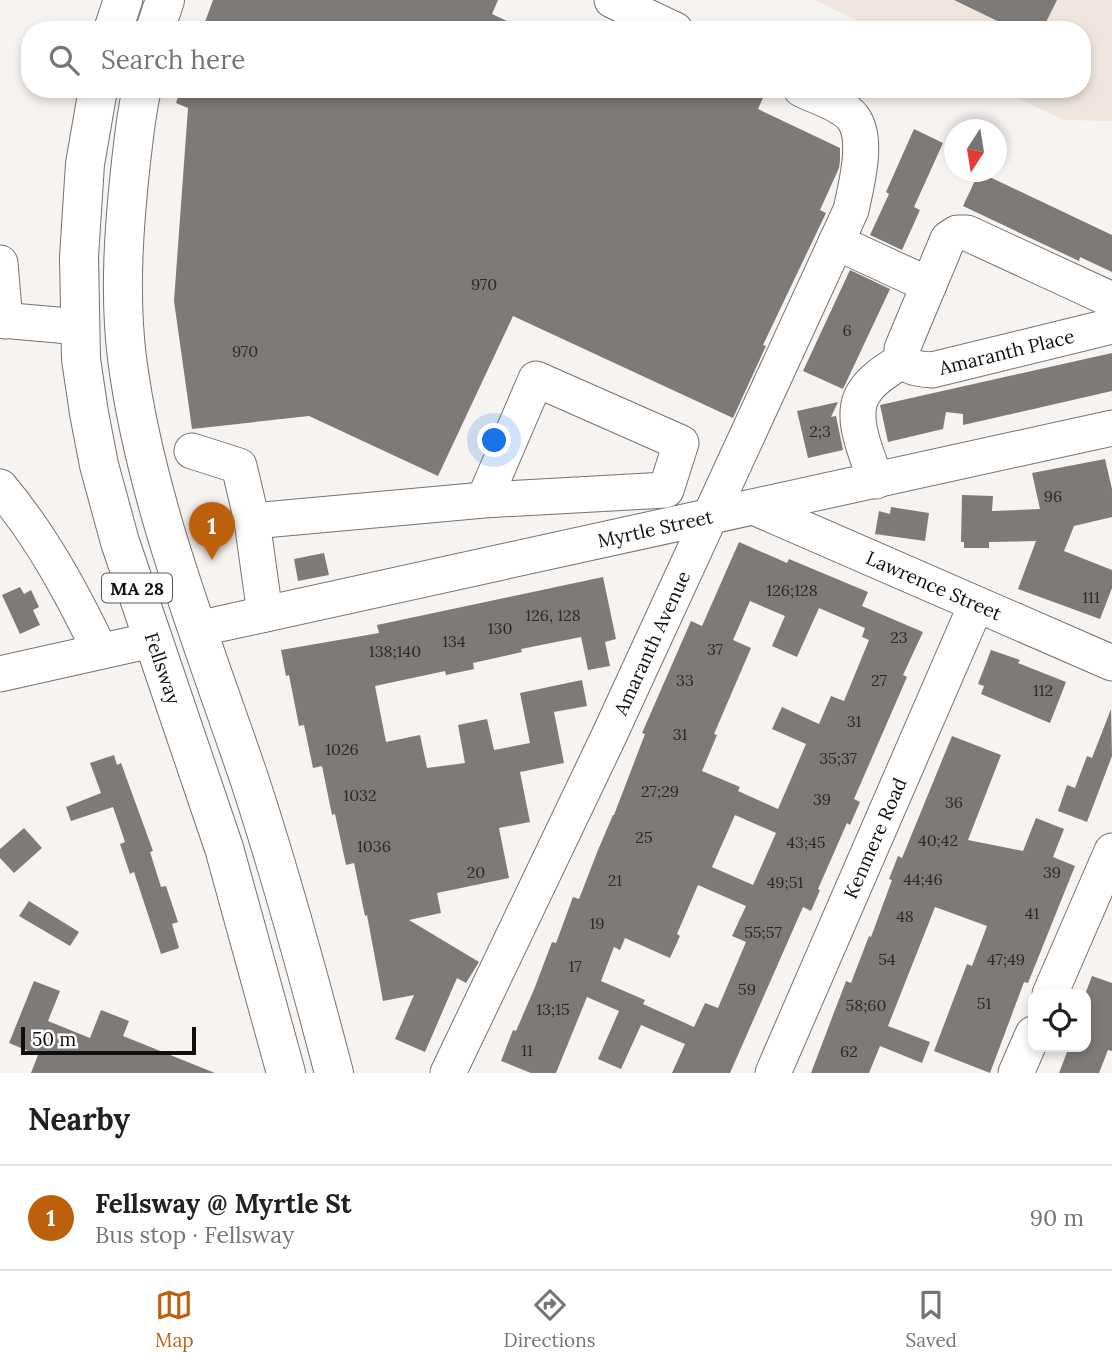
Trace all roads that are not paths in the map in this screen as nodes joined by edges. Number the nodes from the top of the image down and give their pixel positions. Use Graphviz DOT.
graph roads {
  1 [pos="123,0"];
  2 [pos="165,0"];
  3 [pos="611,0"];
  4 [pos="116,21"];
  5 [pos="158,21"];
  6 [pos="656,21"];
  7 [pos="96,98"];
  8 [pos="141,98"];
  9 [pos="820,98"];
  10 [pos="836,242"];
  11 [pos="0,263"];
  12 [pos="929,285"];
  13 [pos="1112,300"];
  14 [pos="3,320"];
  15 [pos="1112,326"];
  16 [pos="80,327"];
  17 [pos="903,360"];
  18 [pos="1112,428"];
  19 [pos="192,451"];
  20 [pos="673,467"];
  21 [pos="876,481"];
  22 [pos="725,482"];
  23 [pos="0,487"];
  24 [pos="484,500"];
  25 [pos="756,508"];
  26 [pos="708,518"];
  27 [pos="252,521"];
  28 [pos="976,605"];
  29 [pos="265,614"];
  30 [pos="197,629"];
  31 [pos="152,640"];
  32 [pos="100,651"];
  33 [pos="1112,663"];
  34 [pos="3,673"];
  35 [pos="1112,851"];
  36 [pos="1052,989"];
  37 [pos="1028,1045"];
  38 [pos="286,1073"];
  39 [pos="334,1073"];
  40 [pos="448,1073"];
  41 [pos="773,1073"];
  42 [pos="1016,1073"];
  1 -- 4 [label="main road"];
  2 -- 5 [label="main road"];
  3 -- 6 [label="street"];
  7 -- 16 [label="main road, Fellsway / MA 28"];
  8 -- 30 [label="main road, MA 28"];
  9 -- 10 [label="street, Amaranth Avenue"];
  10 -- 12 [label="street"];
  10 -- 22 [label="street, Amaranth Avenue"];
  11 -- 14 [label="street"];
  12 -- 13 [label="street"];
  12 -- 17 [label="street"];
  14 -- 16 [label="street"];
  15 -- 17 [label="street, Amaranth Place"];
  16 -- 31 [label="main road, Fellsway / MA 28"];
  17 -- 21 [label="street"];
  18 -- 21 [label="street, Myrtle Street"];
  19 -- 27 [label="street"];
  20 -- 22 [label="street"];
  20 -- 24 [label="street"];
  20 -- 24 [label="street"];
  21 -- 25 [label="street, Myrtle Street"];
  22 -- 26 [label="street, Amaranth Avenue"];
  23 -- 32 [label="street"];
  24 -- 27 [label="street"];
  25 -- 26 [label="street, Myrtle Street"];
  25 -- 28 [label="street, Lawrence Street"];
  26 -- 29 [label="street, Myrtle Street"];
  26 -- 40 [label="street, Amaranth Avenue"];
  27 -- 29 [label="street"];
  28 -- 33 [label="street, Lawrence Street"];
  28 -- 41 [label="street, Kenmere Road"];
  29 -- 30 [label="street, Myrtle Street"];
  30 -- 39 [label="main road, MA 28"];
  31 -- 32 [label="street"];
  31 -- 38 [label="main road, Fellsway / MA 28"];
  32 -- 34 [label="street"];
  35 -- 36 [label="street"];
  37 -- 42 [label="street"];
}
